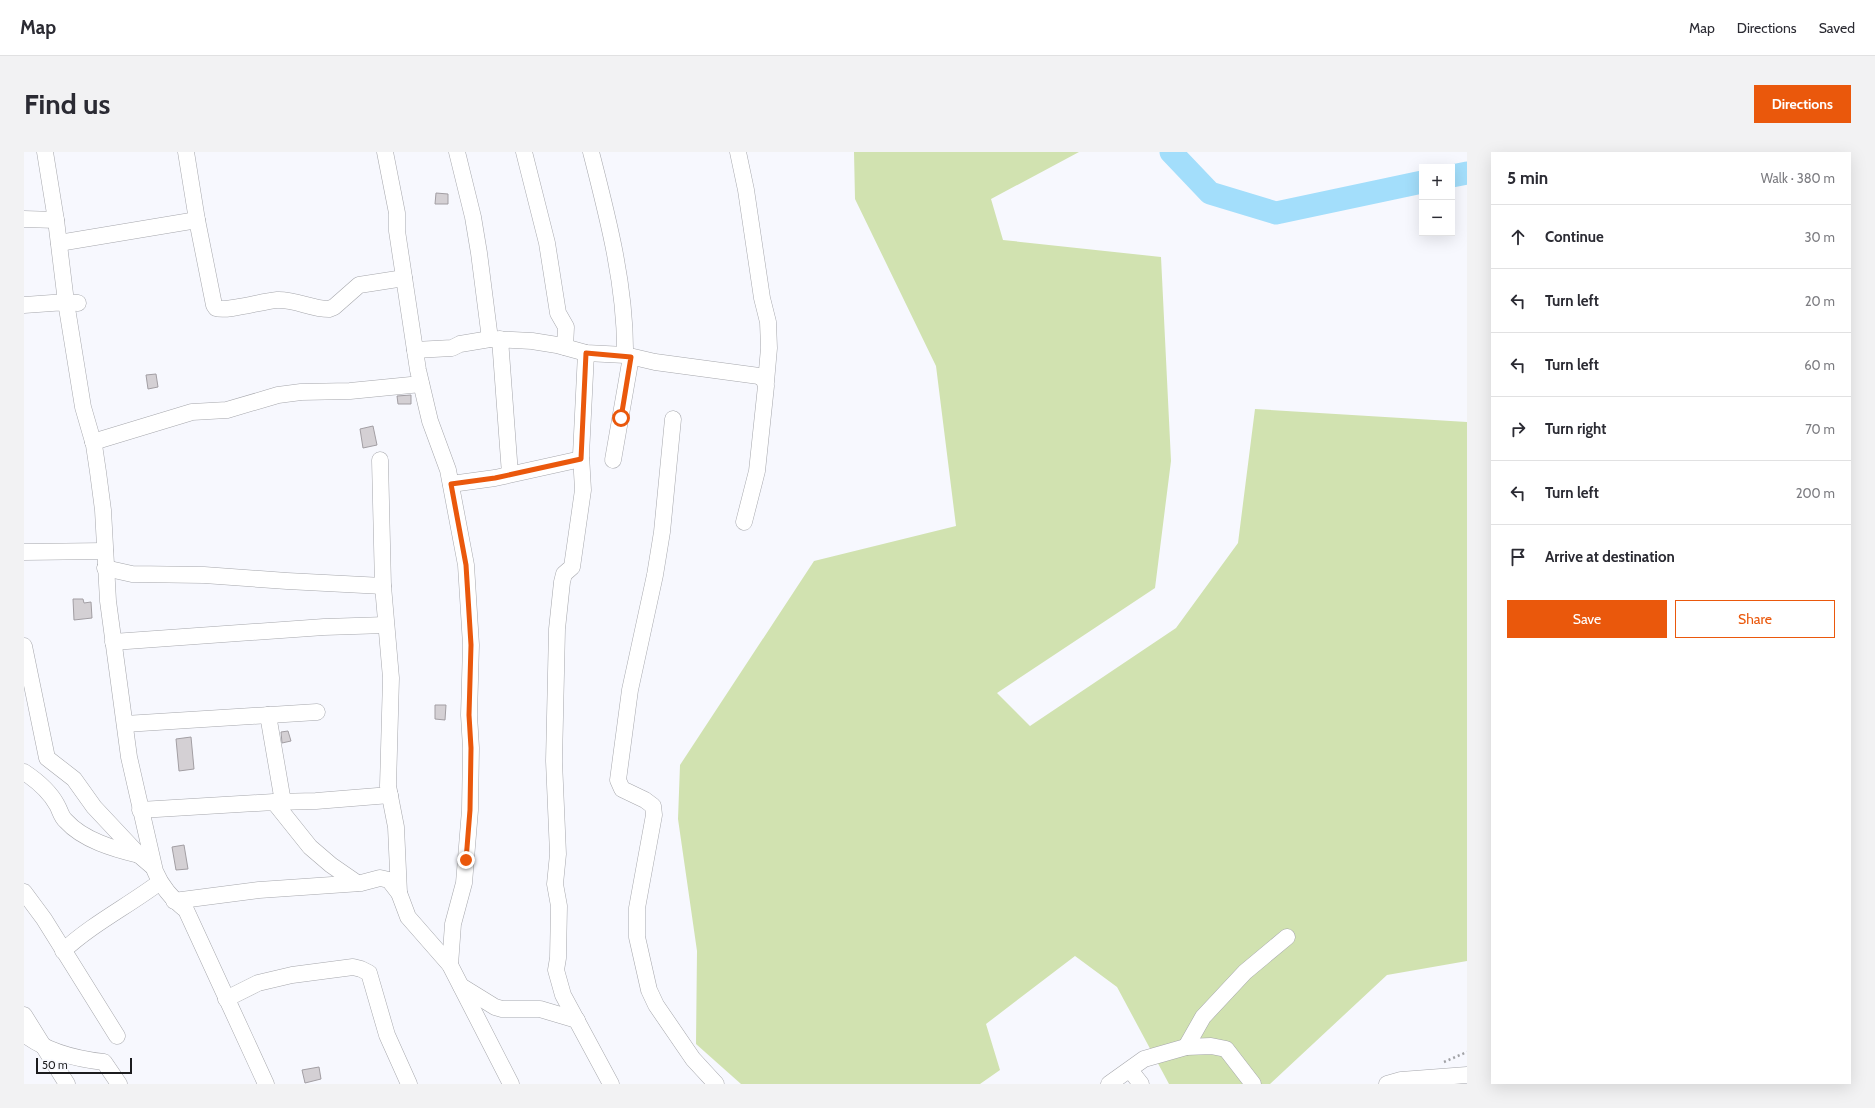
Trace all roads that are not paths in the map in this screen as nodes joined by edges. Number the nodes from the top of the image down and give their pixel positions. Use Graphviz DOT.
graph roads {
  1 [pos="45,152"];
  2 [pos="186,152"];
  3 [pos="385,152"];
  4 [pos="457,152"];
  5 [pos="524,152"];
  6 [pos="591,152"];
  7 [pos="738,152"];
  8 [pos="24,219"];
  9 [pos="56,220"];
  10 [pos="197,220"];
  11 [pos="59,243"];
  12 [pos="404,278"];
  13 [pos="72,303"];
  14 [pos="24,304"];
  15 [pos="495,339"];
  16 [pos="565,347"];
  17 [pos="415,350"];
  18 [pos="586,353"];
  19 [pos="628,356"];
  20 [pos="766,382"];
  21 [pos="421,384"];
  22 [pos="673,419"];
  23 [pos="93,442"];
  24 [pos="581,459"];
  25 [pos="380,460"];
  26 [pos="613,460"];
  27 [pos="510,474"];
  28 [pos="451,484"];
  29 [pos="744,522"];
  30 [pos="105,551"];
  31 [pos="24,552"];
  32 [pos="105,568"];
  33 [pos="383,586"];
  34 [pos="386,625"];
  35 [pos="113,642"];
  36 [pos="24,646"];
  37 [pos="28,681"];
  38 [pos="316,712"];
  39 [pos="268,715"];
  40 [pos="125,724"];
  41 [pos="24,772"];
  42 [pos="390,795"];
  43 [pos="278,802"];
  44 [pos="140,810"];
  45 [pos="139,855"];
  46 [pos="154,867"];
  47 [pos="160,882"];
  48 [pos="357,883"];
  49 [pos="24,892"];
  50 [pos="399,893"];
  51 [pos="174,901"];
  52 [pos="1287,937"];
  53 [pos="63,951"];
  54 [pos="450,965"];
  55 [pos="461,986"];
  56 [pos="226,999"];
  57 [pos="24,1015"];
  58 [pos="577,1020"];
  59 [pos="24,1034"];
  60 [pos="117,1036"];
  61 [pos="1186,1047"];
  62 [pos="45,1048"];
  63 [pos="1130,1070"];
  64 [pos="1467,1075"];
  65 [pos="67,1084"];
  66 [pos="119,1084"];
  67 [pos="266,1084"];
  68 [pos="409,1084"];
  69 [pos="511,1084"];
  70 [pos="611,1084"];
  71 [pos="716,1084"];
  72 [pos="1110,1084"];
  73 [pos="1141,1084"];
  74 [pos="1253,1084"];
  75 [pos="1387,1084"];
  1 -- 9 [label="street"];
  2 -- 10 [label="street"];
  3 -- 12 [label="street"];
  4 -- 15 [label="street"];
  5 -- 16 [label="street"];
  6 -- 19 [label="street"];
  7 -- 20 [label="street"];
  8 -- 9 [label="street"];
  9 -- 11 [label="street"];
  10 -- 11 [label="street"];
  10 -- 12 [label="street"];
  11 -- 13 [label="street"];
  12 -- 17 [label="street"];
  13 -- 14 [label="street"];
  13 -- 23 [label="street"];
  15 -- 16 [label="street"];
  15 -- 17 [label="street"];
  15 -- 27 [label="street"];
  16 -- 18 [label="street"];
  17 -- 21 [label="street"];
  18 -- 19 [label="street"];
  18 -- 24 [label="street"];
  19 -- 20 [label="street"];
  19 -- 26 [label="street"];
  20 -- 29 [label="street"];
  21 -- 23 [label="street"];
  21 -- 28 [label="street"];
  22 -- 71 [label="street"];
  23 -- 30 [label="street"];
  24 -- 27 [label="street"];
  24 -- 58 [label="street"];
  25 -- 33 [label="street"];
  27 -- 28 [label="street"];
  28 -- 54 [label="street"];
  30 -- 31 [label="street"];
  30 -- 32 [label="street"];
  32 -- 33 [label="street"];
  32 -- 35 [label="street"];
  33 -- 34 [label="street"];
  34 -- 35 [label="street"];
  34 -- 42 [label="street"];
  35 -- 40 [label="street"];
  36 -- 37 [label="street"];
  37 -- 45 [label="street"];
  38 -- 39 [label="street"];
  39 -- 40 [label="street"];
  39 -- 43 [label="street"];
  40 -- 44 [label="street"];
  41 -- 45 [label="street"];
  42 -- 43 [label="street"];
  42 -- 50 [label="street"];
  43 -- 44 [label="street"];
  43 -- 48 [label="street"];
  44 -- 46 [label="street"];
  45 -- 46 [label="street"];
  46 -- 47 [label="street"];
  47 -- 51 [label="street"];
  47 -- 53 [label="street"];
  48 -- 50 [label="street"];
  48 -- 51 [label="street"];
  49 -- 53 [label="street"];
  50 -- 54 [label="street"];
  51 -- 56 [label="street"];
  52 -- 61 [label="street"];
  53 -- 60 [label="street"];
  54 -- 55 [label="street"];
  55 -- 58 [label="street"];
  55 -- 69 [label="street"];
  56 -- 67 [label="street"];
  56 -- 68 [label="street"];
  57 -- 62 [label="street"];
  58 -- 70 [label="street"];
  59 -- 62 [label="street"];
  61 -- 63 [label="street"];
  61 -- 74 [label="street"];
  62 -- 65 [label="street"];
  62 -- 66 [label="street"];
  63 -- 72 [label="street"];
  63 -- 73 [label="street"];
  64 -- 75 [label="street"];
}
